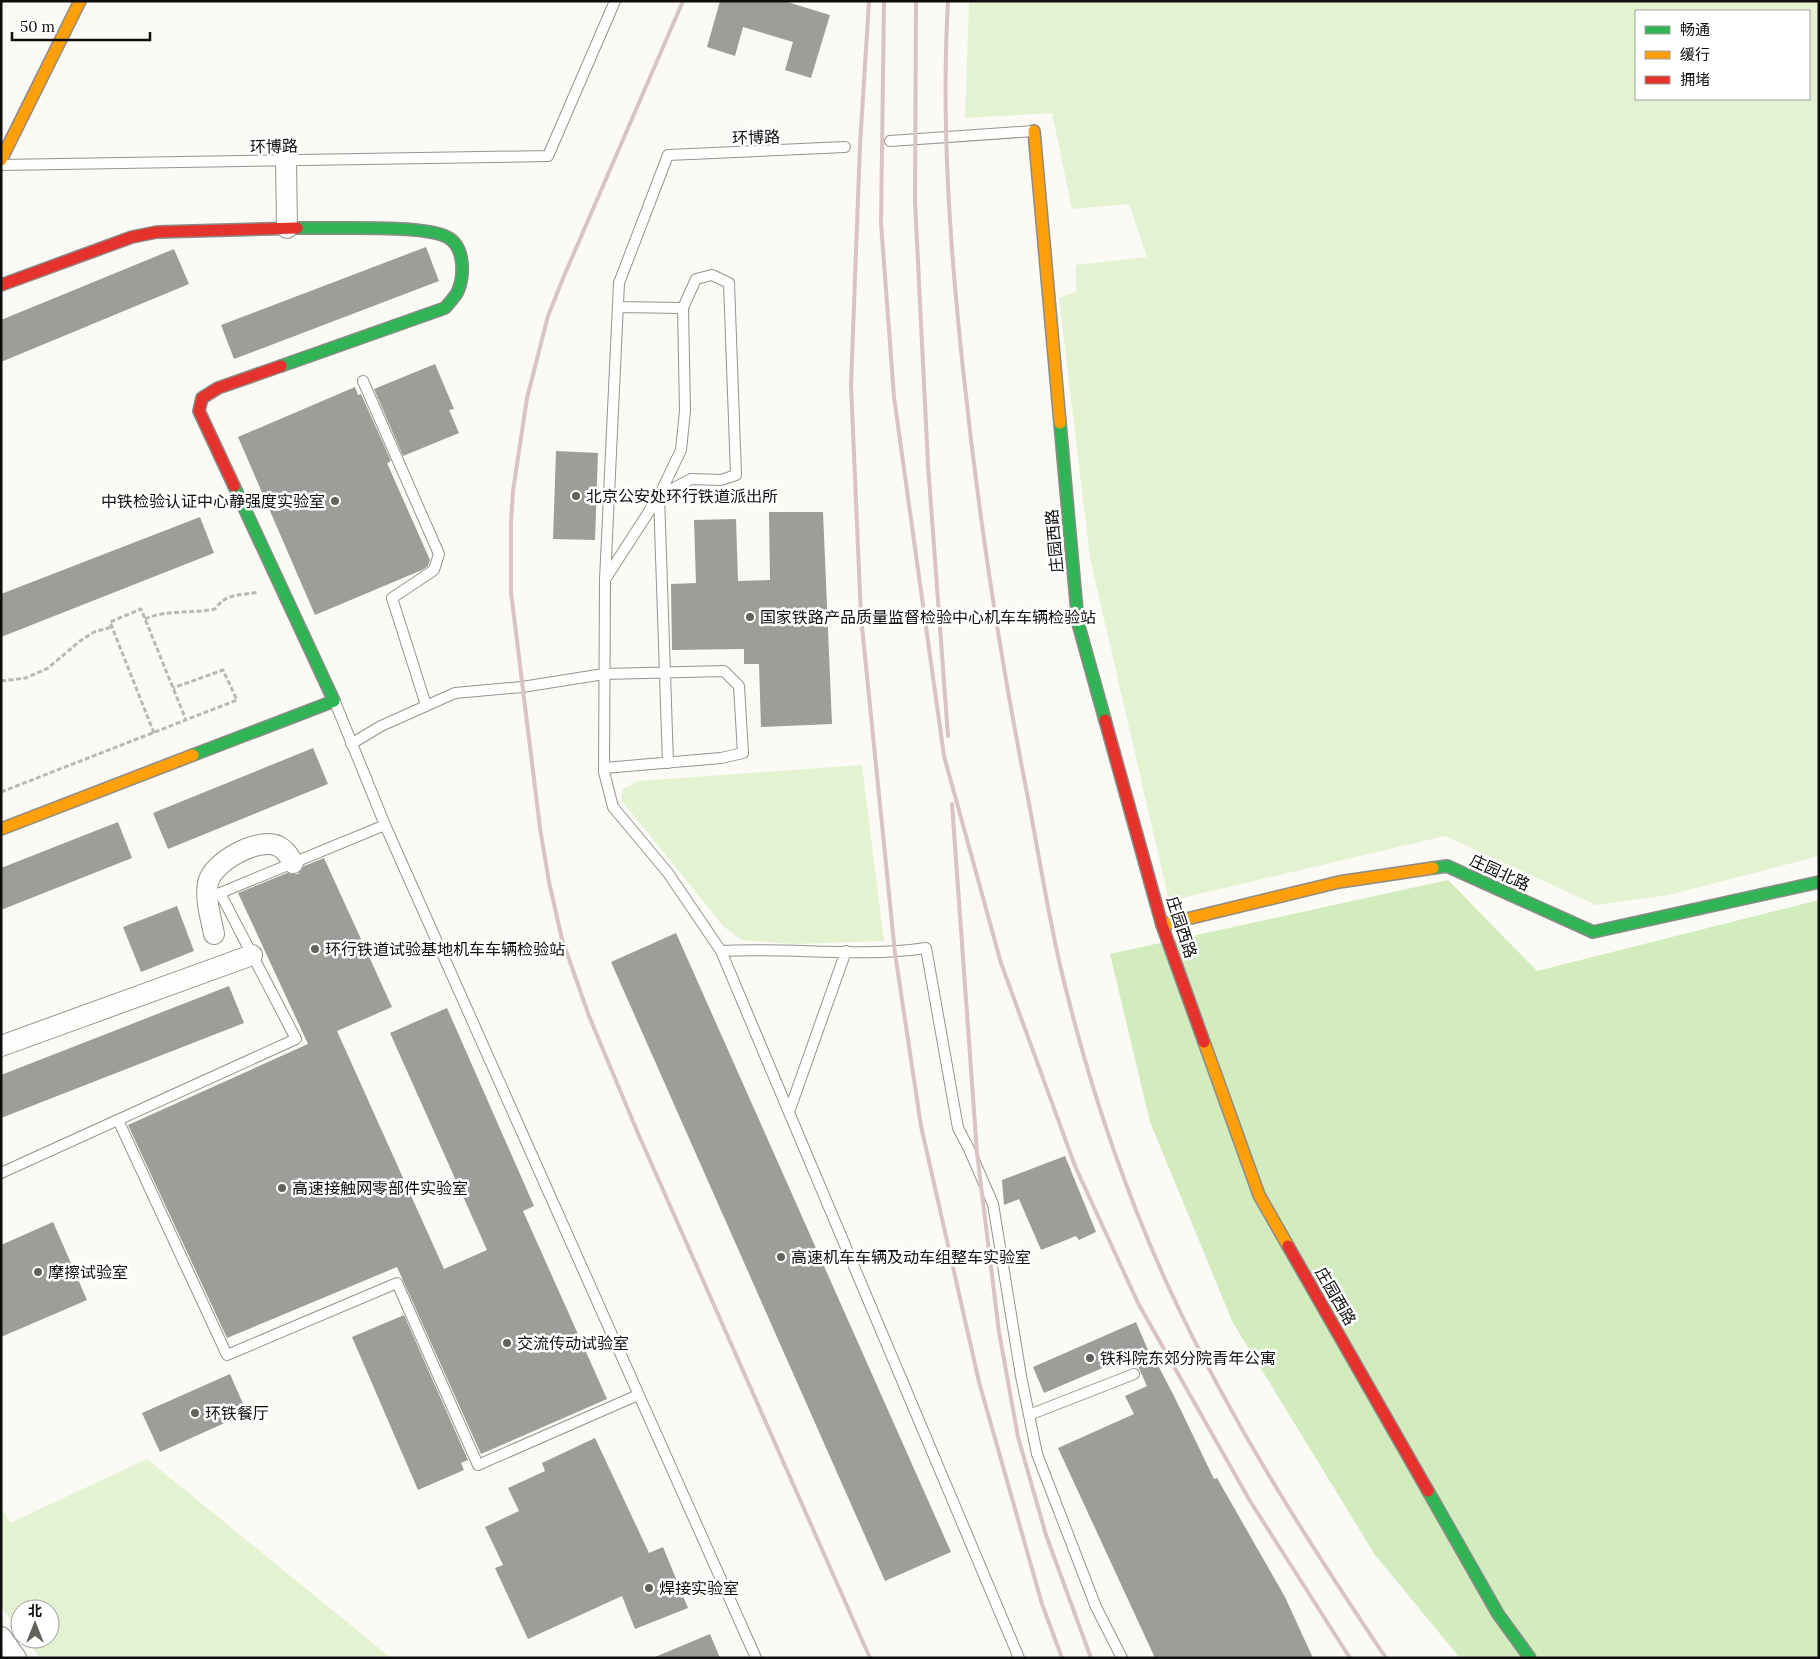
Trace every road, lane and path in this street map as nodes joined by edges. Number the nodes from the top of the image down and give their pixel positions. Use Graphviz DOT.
graph roads {
  1 [pos="80,1"];
  2 [pos="615,1"];
  3 [pos="1034,131"];
  4 [pos="890,141"];
  5 [pos="844,147"];
  6 [pos="1,160"];
  7 [pos="286,161"];
  8 [pos="1,166"];
  9 [pos="287,228"];
  10 [pos="1,285"];
  11 [pos="618,307"];
  12 [pos="683,308"];
  13 [pos="363,381"];
  14 [pos="659,496"];
  15 [pos="605,580"];
  16 [pos="281,586"];
  17 [pos="145,619"];
  18 [pos="112,627"];
  19 [pos="665,673"];
  20 [pos="604,674"];
  21 [pos="1,681"];
  22 [pos="173,688"];
  23 [pos="334,701"];
  24 [pos="426,705"];
  25 [pos="186,720"];
  26 [pos="154,733"];
  27 [pos="351,744"];
  28 [pos="668,762"];
  29 [pos="604,768"];
  30 [pos="1,792"];
  31 [pos="385,825"];
  32 [pos="1,829"];
  33 [pos="293,863"];
  34 [pos="1819,882"];
  35 [pos="1162,925"];
  36 [pos="214,934"];
  37 [pos="721,951"];
  38 [pos="846,951"];
  39 [pos="252,955"];
  40 [pos="1,1046"];
  41 [pos="789,1112"];
  42 [pos="118,1120"];
  43 [pos="1,1174"];
  44 [pos="1134,1374"];
  45 [pos="638,1395"];
  46 [pos="1029,1415"];
  47 [pos="1,1637"];
  48 [pos="16,1658"];
  49 [pos="756,1658"];
  50 [pos="1019,1658"];
  51 [pos="1122,1658"];
  52 [pos="1530,1658"];
  1 -- 6 [label="street"];
  2 -- 7 [label="lane, 环博路"];
  3 -- 4 [label="lane"];
  3 -- 35 [label="street, 庄园西路"];
  5 -- 11 [label="lane, 环博路"];
  7 -- 8 [label="lane, 环博路"];
  7 -- 9 [label="street"];
  9 -- 10 [label="street"];
  9 -- 16 [label="street"];
  11 -- 12 [label="lane"];
  11 -- 15 [label="lane"];
  12 -- 14 [label="lane"];
  12 -- 14 [label="lane"];
  13 -- 24 [label="lane"];
  14 -- 15 [label="lane"];
  14 -- 19 [label="lane"];
  15 -- 20 [label="lane"];
  16 -- 17 [label="path"];
  16 -- 23 [label="street"];
  17 -- 18 [label="path"];
  17 -- 22 [label="path"];
  18 -- 21 [label="path"];
  18 -- 26 [label="path"];
  19 -- 20 [label="lane"];
  19 -- 28 [label="lane"];
  19 -- 28 [label="lane"];
  20 -- 24 [label="lane"];
  20 -- 29 [label="lane"];
  22 -- 25 [label="path"];
  22 -- 25 [label="path"];
  23 -- 27 [label="lane"];
  23 -- 32 [label="street"];
  24 -- 27 [label="lane"];
  25 -- 26 [label="path"];
  26 -- 30 [label="path"];
  27 -- 31 [label="lane"];
  28 -- 29 [label="lane"];
  29 -- 37 [label="lane"];
  31 -- 33 [label="lane"];
  31 -- 45 [label="lane"];
  33 -- 36 [label="street"];
  33 -- 39 [label="lane"];
  34 -- 35 [label="street, 庄园北路"];
  35 -- 52 [label="street, 庄园西路"];
  37 -- 38 [label="lane"];
  37 -- 41 [label="lane"];
  38 -- 41 [label="lane"];
  38 -- 46 [label="lane"];
  39 -- 40 [label="street"];
  39 -- 42 [label="lane"];
  41 -- 50 [label="lane"];
  42 -- 43 [label="lane"];
  42 -- 45 [label="lane"];
  44 -- 46 [label="lane"];
  45 -- 49 [label="lane"];
  46 -- 51 [label="lane"];
  47 -- 48 [label="street"];
}
